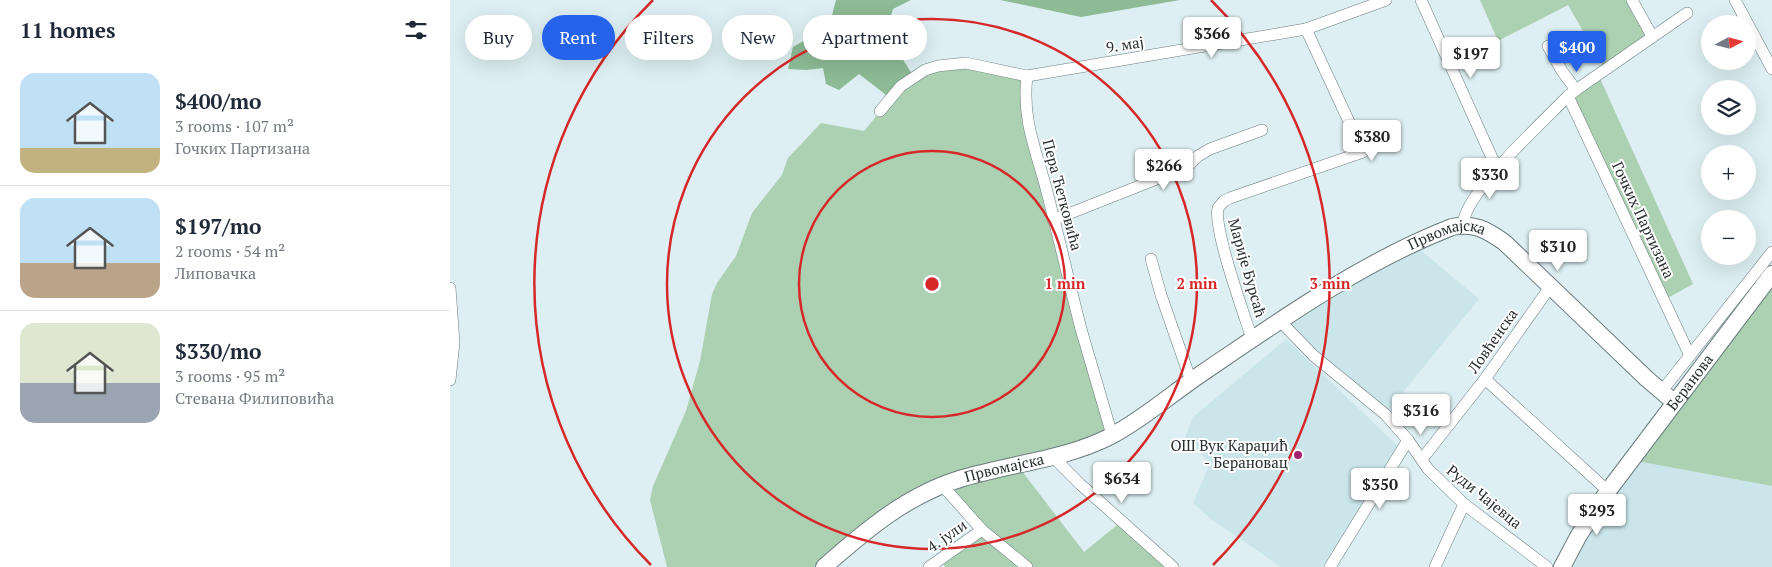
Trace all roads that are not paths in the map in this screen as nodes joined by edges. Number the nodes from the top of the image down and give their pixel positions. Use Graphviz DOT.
graph roads {
  1 [pos="1386,0"];
  2 [pos="1421,0"];
  3 [pos="1632,0"];
  4 [pos="1735,0"];
  5 [pos="1688,13"];
  6 [pos="1306,29"];
  7 [pos="1652,36"];
  8 [pos="1548,46"];
  9 [pos="1772,69"];
  10 [pos="1027,76"];
  11 [pos="1572,93"];
  12 [pos="880,112"];
  13 [pos="1262,130"];
  14 [pos="1497,169"];
  15 [pos="1054,220"];
  16 [pos="1463,225"];
  17 [pos="1772,252"];
  18 [pos="1151,260"];
  19 [pos="1772,274"];
  20 [pos="1550,287"];
  21 [pos="450,288"];
  22 [pos="1280,320"];
  23 [pos="1252,339"];
  24 [pos="1690,356"];
  25 [pos="1485,379"];
  26 [pos="450,380"];
  27 [pos="1191,381"];
  28 [pos="1661,392"];
  29 [pos="1674,402"];
  30 [pos="1112,435"];
  31 [pos="1409,442"];
  32 [pos="1435,443"];
  33 [pos="1054,458"];
  34 [pos="1422,460"];
  35 [pos="942,485"];
  36 [pos="1608,491"];
  37 [pos="1464,504"];
  38 [pos="982,530"];
  39 [pos="824,567"];
  40 [pos="928,567"];
  41 [pos="1027,567"];
  42 [pos="1172,567"];
  43 [pos="1330,567"];
  44 [pos="1435,567"];
  45 [pos="1547,567"];
  46 [pos="1562,567"];
  1 -- 6 [label="street, 9. мај"];
  2 -- 14 [label="street"];
  3 -- 7 [label="street"];
  4 -- 9 [label="street"];
  5 -- 7 [label="street"];
  6 -- 10 [label="street, 9. мај"];
  6 -- 23 [label="street, Марије Бурсаћ"];
  7 -- 11 [label="street"];
  8 -- 11 [label="street, Гочких Партизана"];
  10 -- 12 [label="street, 9. мај"];
  10 -- 15 [label="street, Пера Ћетковића"];
  11 -- 14 [label="street"];
  11 -- 24 [label="street, Гочких Партизана"];
  13 -- 15 [label="street"];
  14 -- 16 [label="street"];
  15 -- 30 [label="street, Пера Ћетковића"];
  16 -- 20 [label="main road, Првомајска"];
  16 -- 22 [label="main road, Првомајска"];
  17 -- 24 [label="street, Беранова"];
  18 -- 27 [label="street"];
  19 -- 29 [label="main road, Беранова"];
  20 -- 25 [label="street, Ловћенска"];
  20 -- 28 [label="main road, Првомајска"];
  21 -- 26 [label="street"];
  22 -- 23 [label="main road, Првомајска"];
  22 -- 31 [label="street, Руди Чајевца"];
  23 -- 27 [label="main road, Првомајска"];
  24 -- 28 [label="street, Беранова"];
  25 -- 32 [label="street, Ловћенска"];
  25 -- 36 [label="street"];
  27 -- 30 [label="main road, Првомајска"];
  28 -- 29 [label="main road, Првомајска"];
  29 -- 36 [label="main road, Беранова"];
  30 -- 33 [label="main road, Првомајска"];
  31 -- 32 [label="street"];
  31 -- 34 [label="street, Руди Чајевца"];
  31 -- 43 [label="street"];
  32 -- 34 [label="street, Ловћенска"];
  33 -- 35 [label="main road, Првомајска"];
  33 -- 42 [label="street"];
  34 -- 37 [label="street, Руди Чајевца"];
  35 -- 38 [label="street, 4. јули"];
  35 -- 39 [label="main road, Првомајска"];
  36 -- 46 [label="main road, Беранова"];
  37 -- 44 [label="street"];
  37 -- 45 [label="street, Руди Чајевца"];
  38 -- 40 [label="street, 4. јули"];
  38 -- 41 [label="street, 4. јули"];
}
